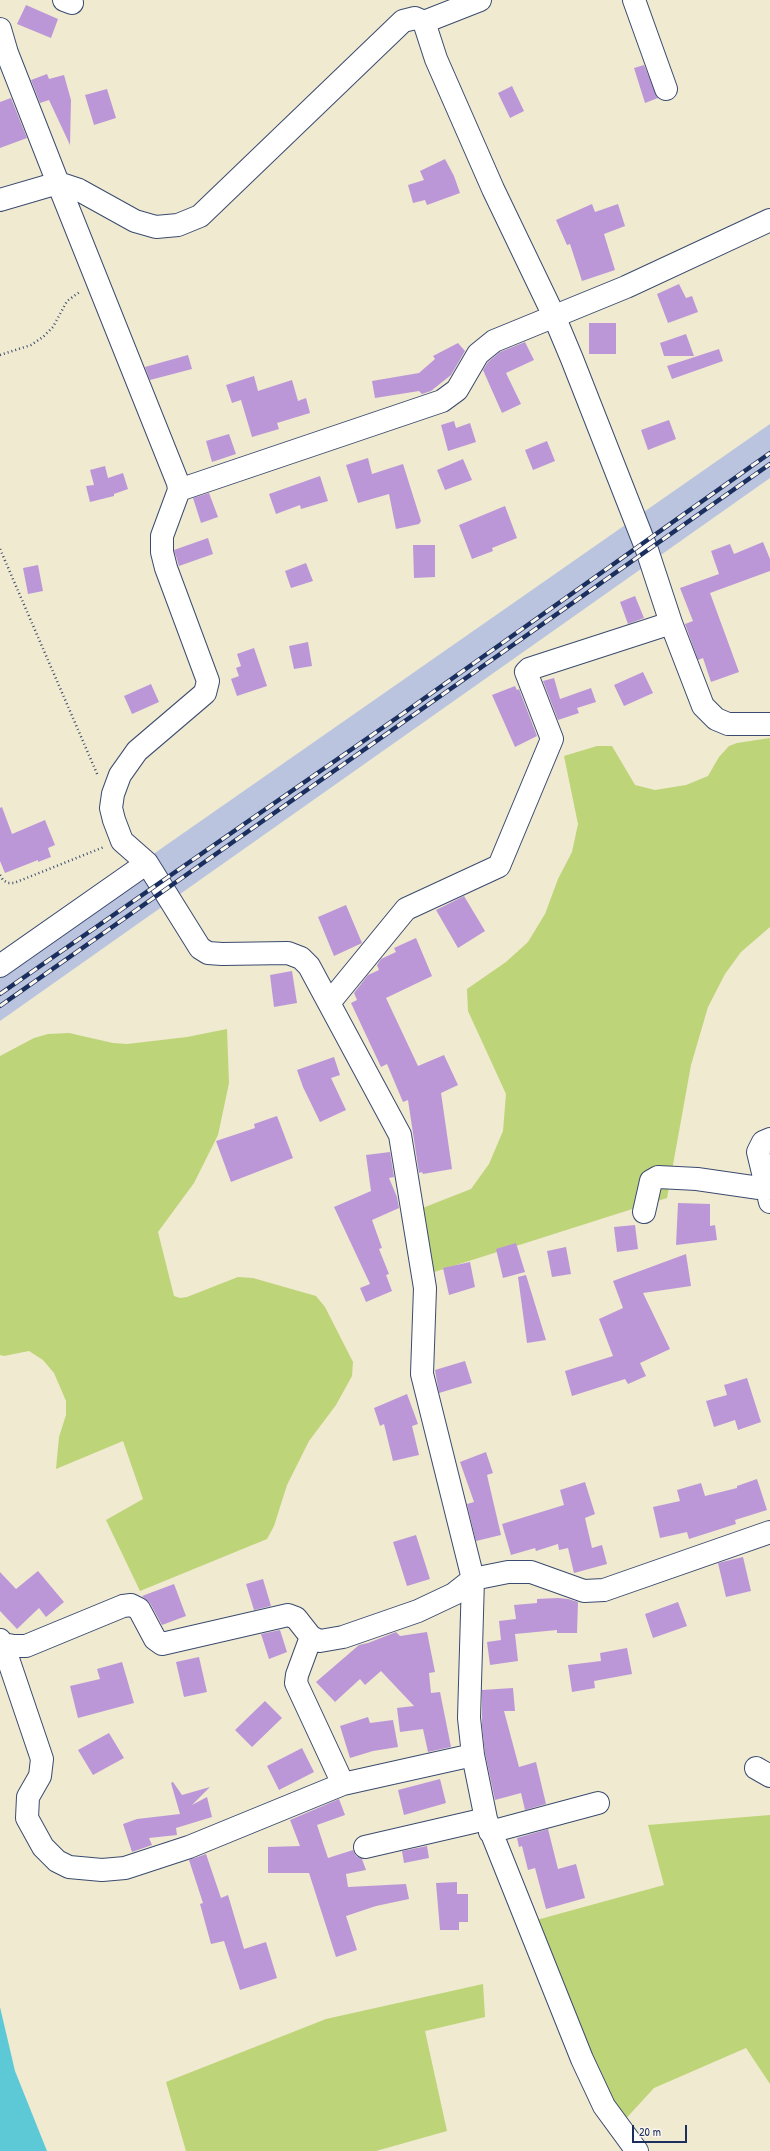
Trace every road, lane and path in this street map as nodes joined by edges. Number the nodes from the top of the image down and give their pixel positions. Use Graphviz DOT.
graph roads {
  1 [pos="480,0"];
  2 [pos="634,0"];
  3 [pos="424,22"];
  4 [pos="0,29"];
  5 [pos="666,89"];
  6 [pos="58,183"];
  7 [pos="0,200"];
  8 [pos="770,220"];
  9 [pos="98,283"];
  10 [pos="554,316"];
  11 [pos="0,355"];
  12 [pos="179,490"];
  13 [pos="0,549"];
  14 [pos="671,623"];
  15 [pos="770,724"];
  16 [pos="99,779"];
  17 [pos="122,841"];
  18 [pos="147,863"];
  19 [pos="0,875"];
  20 [pos="0,966"];
  21 [pos="329,1003"];
  22 [pos="770,1139"];
  23 [pos="768,1197"];
  24 [pos="644,1212"];
  25 [pos="767,1538"];
  26 [pos="473,1579"];
  27 [pos="311,1637"];
  28 [pos="2,1642"];
  29 [pos="473,1755"];
  30 [pos="343,1784"];
  31 [pos="598,1803"];
  32 [pos="488,1825"];
  33 [pos="365,1847"];
  34 [pos="637,2151"];
  1 -- 3 [label="street"];
  2 -- 5 [label="street"];
  3 -- 6 [label="street"];
  3 -- 10 [label="street"];
  4 -- 6 [label="street"];
  6 -- 7 [label="street"];
  6 -- 9 [label="street"];
  8 -- 10 [label="street"];
  9 -- 11 [label="path"];
  9 -- 12 [label="street"];
  10 -- 12 [label="street"];
  10 -- 14 [label="street"];
  12 -- 17 [label="street"];
  13 -- 16 [label="path"];
  14 -- 15 [label="street"];
  14 -- 21 [label="street"];
  17 -- 18 [label="street"];
  17 -- 19 [label="path"];
  18 -- 20 [label="street"];
  18 -- 21 [label="street"];
  21 -- 26 [label="street"];
  22 -- 23 [label="street"];
  23 -- 24 [label="street"];
  25 -- 26 [label="street"];
  26 -- 27 [label="street"];
  26 -- 29 [label="street"];
  27 -- 28 [label="street"];
  27 -- 30 [label="street"];
  28 -- 30 [label="street"];
  29 -- 30 [label="street"];
  29 -- 32 [label="street"];
  31 -- 32 [label="street"];
  32 -- 33 [label="street"];
  32 -- 34 [label="street"];
}
